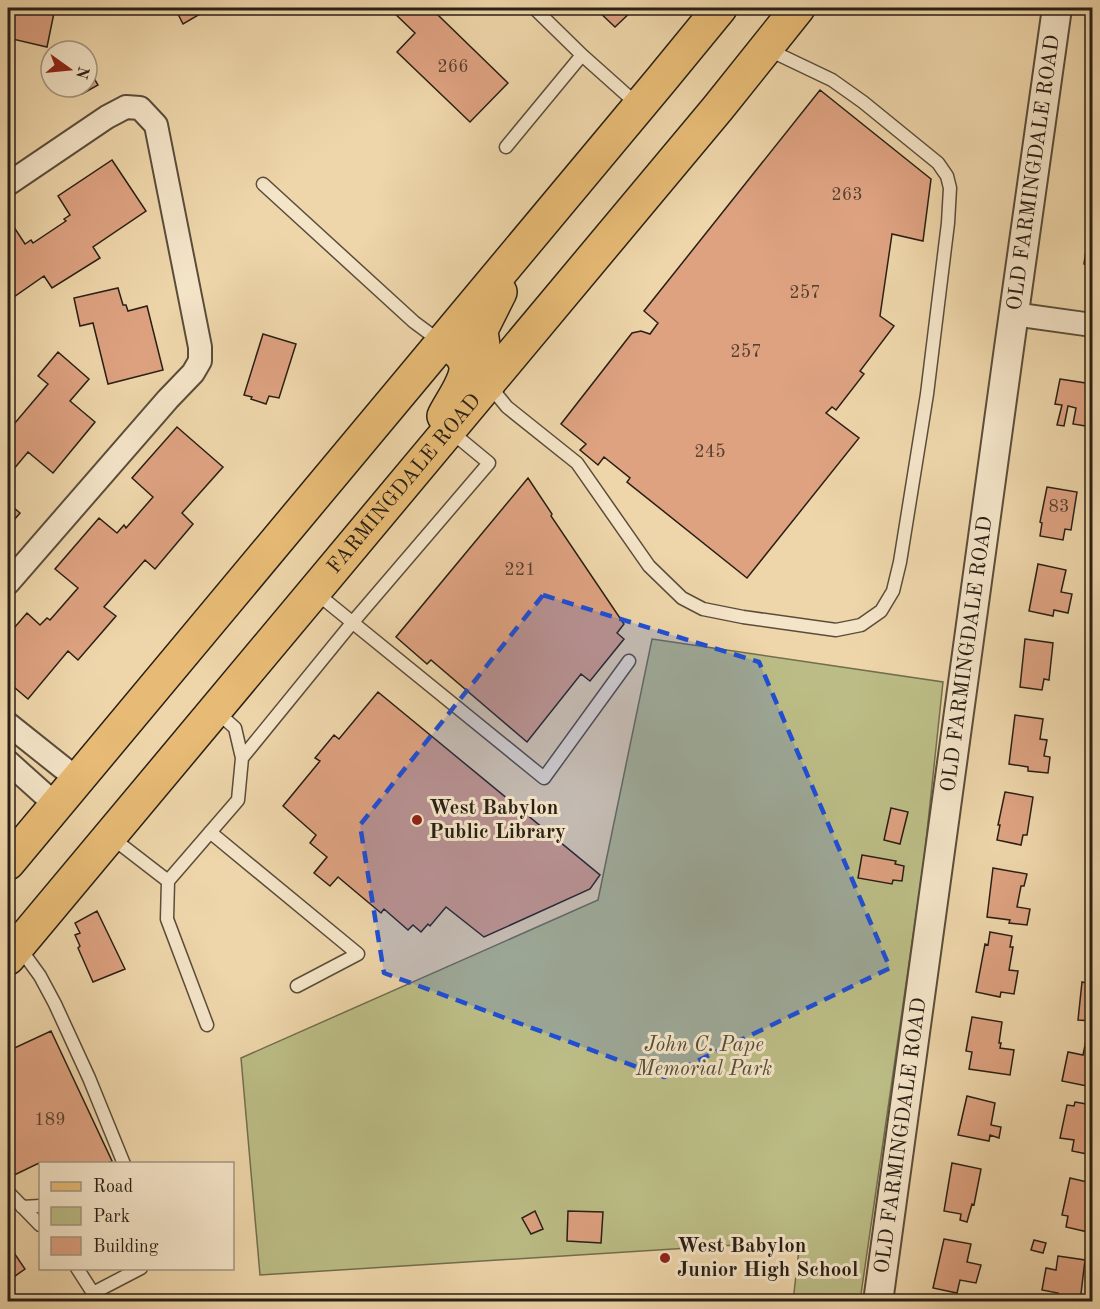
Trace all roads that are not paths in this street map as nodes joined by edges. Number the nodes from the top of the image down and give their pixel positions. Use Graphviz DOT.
graph roads {
  1 [pos="534,8"];
  2 [pos="720,8"];
  3 [pos="798,8"];
  4 [pos="1058,8"];
  5 [pos="766,48"];
  6 [pos="582,55"];
  7 [pos="640,106"];
  8 [pos="506,147"];
  9 [pos="8,184"];
  10 [pos="263,184"];
  11 [pos="526,242"];
  12 [pos="1014,314"];
  13 [pos="1092,325"];
  14 [pos="442,343"];
  15 [pos="488,384"];
  16 [pos="448,430"];
  17 [pos="409,478"];
  18 [pos="8,583"];
  19 [pos="314,592"];
  20 [pos="352,623"];
  21 [pos="629,660"];
  22 [pos="215,710"];
  23 [pos="8,724"];
  24 [pos="242,758"];
  25 [pos="8,762"];
  26 [pos="77,778"];
  27 [pos="56,805"];
  28 [pos="210,832"];
  29 [pos="110,836"];
  30 [pos="8,863"];
  31 [pos="168,881"];
  32 [pos="13,952"];
  33 [pos="297,986"];
  34 [pos="207,1025"];
  35 [pos="123,1162"];
  36 [pos="8,1192"];
  37 [pos="39,1206"];
  38 [pos="22,1207"];
  39 [pos="39,1224"];
  40 [pos="78,1270"];
  41 [pos="139,1270"];
  42 [pos="878,1302"];
  1 -- 6 [label="lane"];
  2 -- 7 [label="main road"];
  3 -- 5 [label="main road, FARMINGDALE ROAD"];
  4 -- 12 [label="street, OLD FARMINGDALE ROAD"];
  5 -- 15 [label="main road, FARMINGDALE ROAD"];
  5 -- 15 [label="lane"];
  6 -- 7 [label="lane"];
  6 -- 8 [label="lane"];
  7 -- 11 [label="main road"];
  9 -- 18 [label="street"];
  10 -- 14 [label="lane"];
  11 -- 14 [label="main road"];
  11 -- 15 [label="main road"];
  12 -- 13 [label="street"];
  12 -- 42 [label="street, OLD FARMINGDALE ROAD"];
  14 -- 17 [label="main road"];
  14 -- 26 [label="main road"];
  15 -- 16 [label="main road, FARMINGDALE ROAD"];
  16 -- 17 [label="main road, FARMINGDALE ROAD"];
  16 -- 20 [label="lane"];
  17 -- 19 [label="main road, FARMINGDALE ROAD"];
  19 -- 20 [label="lane"];
  19 -- 22 [label="main road, FARMINGDALE ROAD"];
  20 -- 21 [label="lane"];
  20 -- 24 [label="lane"];
  22 -- 24 [label="lane"];
  22 -- 29 [label="main road, FARMINGDALE ROAD"];
  23 -- 26 [label="street"];
  24 -- 28 [label="lane"];
  25 -- 27 [label="street"];
  26 -- 27 [label="main road"];
  27 -- 30 [label="main road"];
  28 -- 31 [label="lane"];
  28 -- 33 [label="lane"];
  29 -- 31 [label="lane"];
  29 -- 32 [label="main road, FARMINGDALE ROAD"];
  31 -- 34 [label="lane"];
  32 -- 35 [label="lane"];
  36 -- 38 [label="lane"];
  37 -- 38 [label="lane"];
  38 -- 39 [label="lane"];
  40 -- 41 [label="lane"];
}
